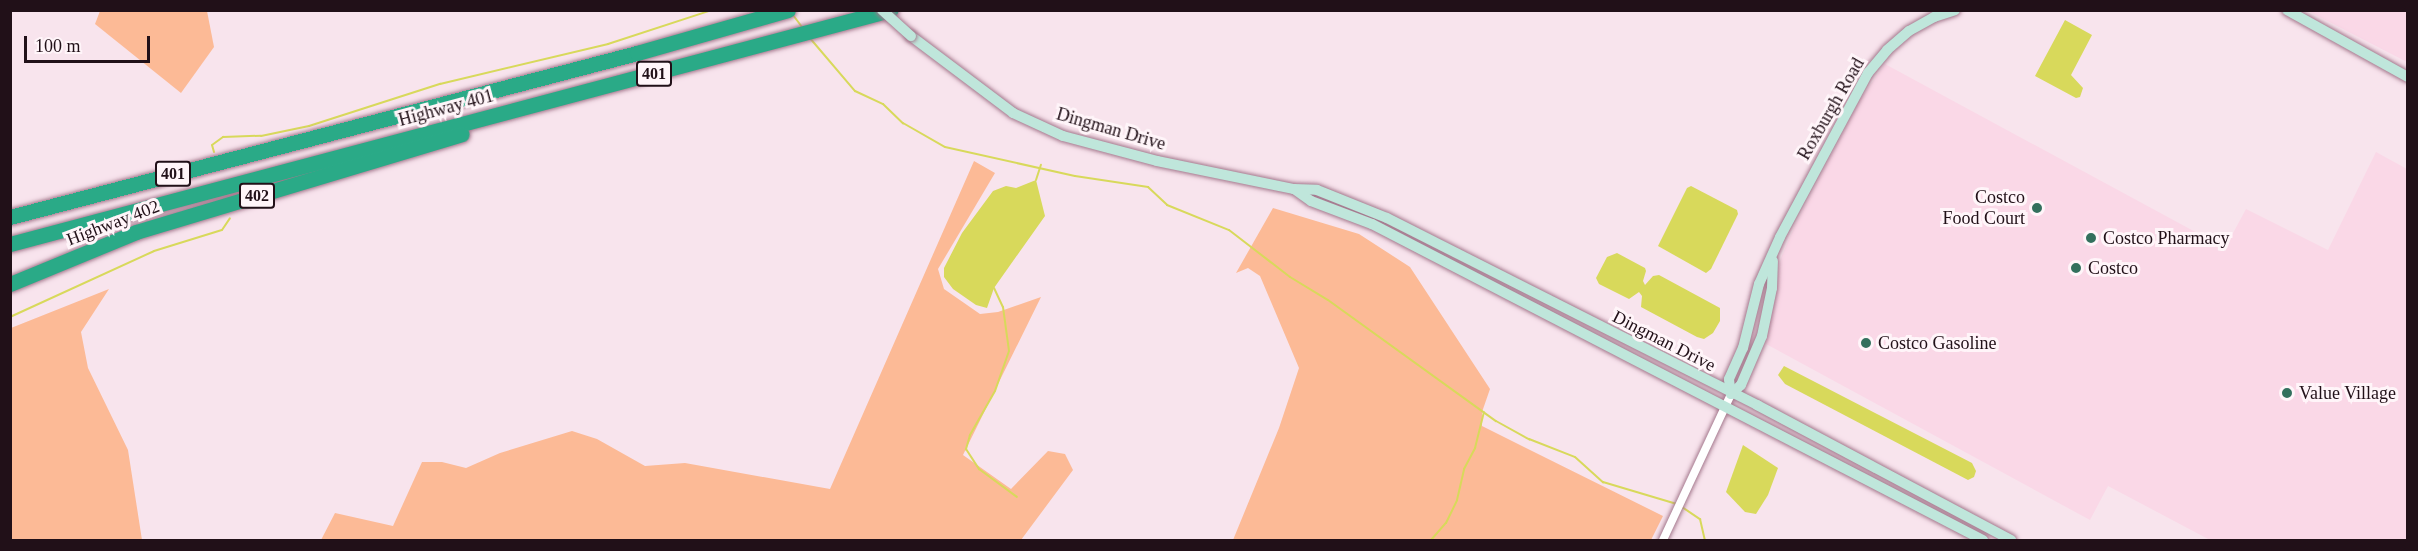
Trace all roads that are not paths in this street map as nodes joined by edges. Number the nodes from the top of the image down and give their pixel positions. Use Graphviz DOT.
graph roads {
  1 [pos="788,10"];
  2 [pos="882,10"];
  3 [pos="890,10"];
  4 [pos="1955,10"];
  5 [pos="2287,10"];
  6 [pos="2408,77"];
  7 [pos="505,113"];
  8 [pos="1294,189"];
  9 [pos="10,217"];
  10 [pos="10,244"];
  11 [pos="10,284"];
  12 [pos="1731,394"];
  13 [pos="1725,406"];
  14 [pos="1663,540"];
  15 [pos="1983,540"];
  16 [pos="2011,540"];
  1 -- 9 [label="highway, Highway 401 / 401"];
  2 -- 8 [label="main road, Dingman Drive, bridge"];
  3 -- 7 [label="highway, Highway 401 / 401"];
  4 -- 12 [label="main road, Roxburgh Road"];
  5 -- 6 [label="main road"];
  7 -- 10 [label="highway, Highway 401 / 401"];
  7 -- 11 [label="highway, Highway 402 / 402"];
  8 -- 12 [label="main road, Dingman Drive"];
  8 -- 13 [label="main road, Dingman Drive"];
  12 -- 13 [label="street"];
  12 -- 16 [label="main road, Dingman Drive"];
  13 -- 14 [label="street"];
  13 -- 15 [label="main road, Dingman Drive"];
}
